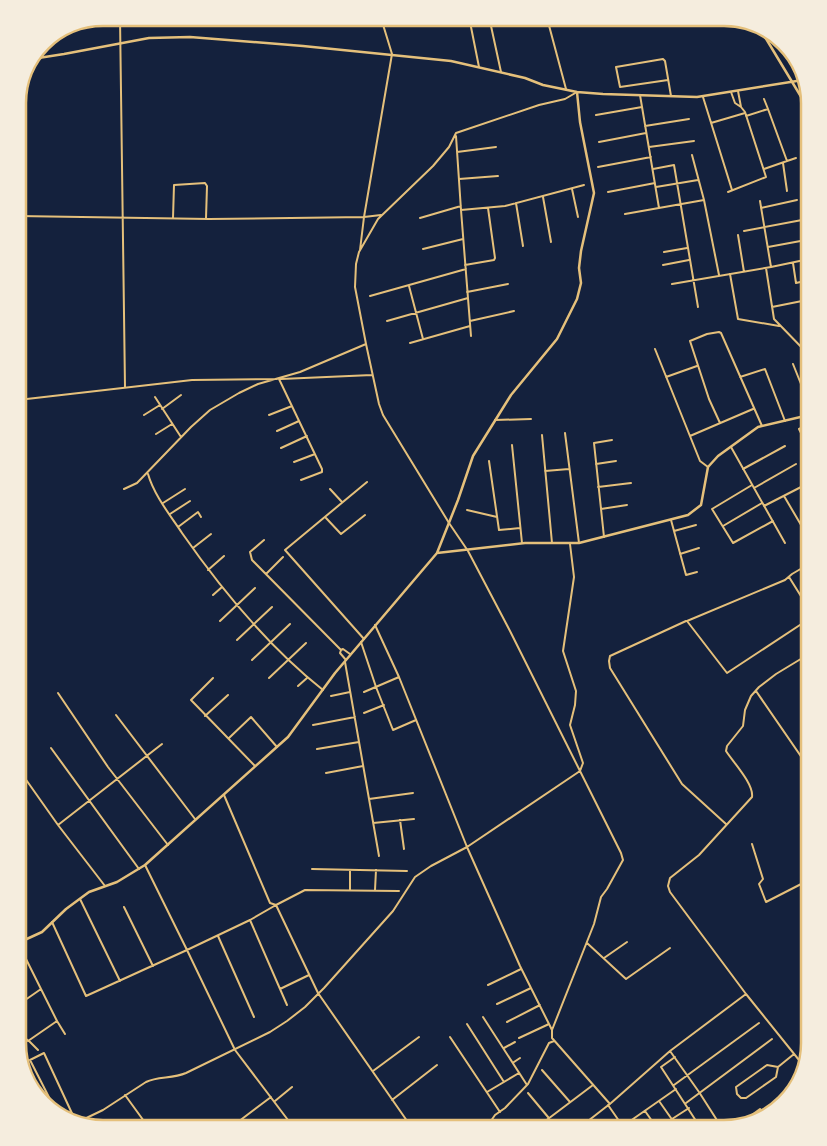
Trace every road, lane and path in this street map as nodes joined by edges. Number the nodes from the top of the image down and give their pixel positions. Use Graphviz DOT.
graph roads {
  1 [pos="120,26"];
  2 [pos="383,26"];
  3 [pos="491,26"];
  4 [pos="549,26"];
  5 [pos="471,27"];
  6 [pos="766,39"];
  7 [pos="120,43"];
  8 [pos="392,54"];
  9 [pos="42,57"];
  10 [pos="479,67"];
  11 [pos="501,72"];
  12 [pos="668,80"];
  13 [pos="797,81"];
  14 [pos="792,82"];
  15 [pos="566,89"];
  16 [pos="738,91"];
  17 [pos="577,92"];
  18 [pos="731,92"];
  19 [pos="640,95"];
  20 [pos="671,96"];
  21 [pos="703,96"];
  22 [pos="800,98"];
  23 [pos="764,99"];
  24 [pos="642,107"];
  25 [pos="741,107"];
  26 [pos="768,109"];
  27 [pos="745,112"];
  28 [pos="596,115"];
  29 [pos="746,116"];
  30 [pos="689,119"];
  31 [pos="711,123"];
  32 [pos="645,126"];
  33 [pos="456,133"];
  34 [pos="646,133"];
  35 [pos="694,141"];
  36 [pos="600,142"];
  37 [pos="496,147"];
  38 [pos="649,147"];
  39 [pos="457,152"];
  40 [pos="692,155"];
  41 [pos="651,157"];
  42 [pos="796,158"];
  43 [pos="786,161"];
  44 [pos="783,162"];
  45 [pos="598,167"];
  46 [pos="653,169"];
  47 [pos="764,169"];
  48 [pos="498,176"];
  49 [pos="459,179"];
  50 [pos="698,179"];
  51 [pos="655,183"];
  52 [pos="678,183"];
  53 [pos="584,186"];
  54 [pos="656,187"];
  55 [pos="572,189"];
  56 [pos="732,190"];
  57 [pos="787,190"];
  58 [pos="608,192"];
  59 [pos="728,192"];
  60 [pos="544,197"];
  61 [pos="704,200"];
  62 [pos="760,200"];
  63 [pos="797,200"];
  64 [pos="516,203"];
  65 [pos="681,204"];
  66 [pos="461,206"];
  67 [pos="488,208"];
  68 [pos="659,208"];
  69 [pos="761,208"];
  70 [pos="461,210"];
  71 [pos="626,214"];
  72 [pos="381,215"];
  73 [pos="26,216"];
  74 [pos="364,216"];
  75 [pos="578,217"];
  76 [pos="122,218"];
  77 [pos="173,218"];
  78 [pos="420,218"];
  79 [pos="206,219"];
  80 [pos="801,220"];
  81 [pos="764,227"];
  82 [pos="744,231"];
  83 [pos="738,235"];
  84 [pos="463,239"];
  85 [pos="801,241"];
  86 [pos="550,242"];
  87 [pos="523,246"];
  88 [pos="768,247"];
  89 [pos="687,248"];
  90 [pos="423,249"];
  91 [pos="359,252"];
  92 [pos="664,252"];
  93 [pos="689,260"];
  94 [pos="801,261"];
  95 [pos="793,263"];
  96 [pos="465,265"];
  97 [pos="663,265"];
  98 [pos="766,268"];
  99 [pos="771,268"];
  100 [pos="466,269"];
  101 [pos="744,272"];
  102 [pos="730,274"];
  103 [pos="719,275"];
  104 [pos="693,281"];
  105 [pos="801,282"];
  106 [pos="508,284"];
  107 [pos="672,284"];
  108 [pos="409,286"];
  109 [pos="468,292"];
  110 [pos="370,296"];
  111 [pos="468,298"];
  112 [pos="801,301"];
  113 [pos="698,307"];
  114 [pos="772,307"];
  115 [pos="514,311"];
  116 [pos="416,313"];
  117 [pos="387,321"];
  118 [pos="470,321"];
  119 [pos="470,326"];
  120 [pos="780,326"];
  121 [pos="471,336"];
  122 [pos="423,339"];
  123 [pos="410,343"];
  124 [pos="366,344"];
  125 [pos="801,346"];
  126 [pos="655,349"];
  127 [pos="793,364"];
  128 [pos="697,365"];
  129 [pos="373,375"];
  130 [pos="666,377"];
  131 [pos="739,377"];
  132 [pos="279,379"];
  133 [pos="801,383"];
  134 [pos="125,387"];
  135 [pos="181,395"];
  136 [pos="155,397"];
  137 [pos="26,399"];
  138 [pos="160,405"];
  139 [pos="292,406"];
  140 [pos="162,409"];
  141 [pos="754,409"];
  142 [pos="144,415"];
  143 [pos="269,415"];
  144 [pos="801,417"];
  145 [pos="531,419"];
  146 [pos="495,420"];
  147 [pos="299,421"];
  148 [pos="786,421"];
  149 [pos="720,423"];
  150 [pos="172,424"];
  151 [pos="762,426"];
  152 [pos="276,431"];
  153 [pos="564,433"];
  154 [pos="156,434"];
  155 [pos="542,435"];
  156 [pos="307,436"];
  157 [pos="690,436"];
  158 [pos="181,437"];
  159 [pos="612,440"];
  160 [pos="512,446"];
  161 [pos="785,446"];
  162 [pos="730,447"];
  163 [pos="281,448"];
  164 [pos="315,454"];
  165 [pos="489,461"];
  166 [pos="616,461"];
  167 [pos="294,462"];
  168 [pos="596,464"];
  169 [pos="796,464"];
  170 [pos="708,467"];
  171 [pos="569,468"];
  172 [pos="743,469"];
  173 [pos="545,471"];
  174 [pos="148,474"];
  175 [pos="301,480"];
  176 [pos="367,482"];
  177 [pos="630,483"];
  178 [pos="752,485"];
  179 [pos="598,487"];
  180 [pos="801,487"];
  181 [pos="754,488"];
  182 [pos="124,489"];
  183 [pos="185,489"];
  184 [pos="330,489"];
  185 [pos="784,496"];
  186 [pos="190,501"];
  187 [pos="342,502"];
  188 [pos="163,503"];
  189 [pos="762,503"];
  190 [pos="628,505"];
  191 [pos="764,506"];
  192 [pos="600,509"];
  193 [pos="467,510"];
  194 [pos="170,514"];
  195 [pos="365,515"];
  196 [pos="201,517"];
  197 [pos="326,517"];
  198 [pos="497,517"];
  199 [pos="671,520"];
  200 [pos="772,521"];
  201 [pos="449,523"];
  202 [pos="801,525"];
  203 [pos="696,526"];
  204 [pos="722,526"];
  205 [pos="178,527"];
  206 [pos="520,528"];
  207 [pos="674,531"];
  208 [pos="211,534"];
  209 [pos="604,537"];
  210 [pos="264,540"];
  211 [pos="522,543"];
  212 [pos="552,543"];
  213 [pos="579,543"];
  214 [pos="785,543"];
  215 [pos="570,544"];
  216 [pos="193,548"];
  217 [pos="700,548"];
  218 [pos="468,551"];
  219 [pos="436,554"];
  220 [pos="680,554"];
  221 [pos="224,556"];
  222 [pos="284,557"];
  223 [pos="208,570"];
  224 [pos="801,570"];
  225 [pos="697,572"];
  226 [pos="266,574"];
  227 [pos="789,577"];
  228 [pos="222,587"];
  229 [pos="255,588"];
  230 [pos="213,595"];
  231 [pos="801,595"];
  232 [pos="238,604"];
  233 [pos="272,607"];
  234 [pos="220,621"];
  235 [pos="687,621"];
  236 [pos="254,623"];
  237 [pos="290,624"];
  238 [pos="375,624"];
  239 [pos="801,625"];
  240 [pos="237,640"];
  241 [pos="362,640"];
  242 [pos="271,641"];
  243 [pos="306,643"];
  244 [pos="341,650"];
  245 [pos="351,655"];
  246 [pos="801,659"];
  247 [pos="252,660"];
  248 [pos="288,660"];
  249 [pos="346,661"];
  250 [pos="399,677"];
  251 [pos="213,678"];
  252 [pos="269,678"];
  253 [pos="308,678"];
  254 [pos="298,686"];
  255 [pos="376,687"];
  256 [pos="323,690"];
  257 [pos="756,691"];
  258 [pos="350,692"];
  259 [pos="364,692"];
  260 [pos="58,693"];
  261 [pos="228,695"];
  262 [pos="331,696"];
  263 [pos="384,705"];
  264 [pos="364,713"];
  265 [pos="116,715"];
  266 [pos="205,716"];
  267 [pos="355,717"];
  268 [pos="416,720"];
  269 [pos="313,725"];
  270 [pos="228,738"];
  271 [pos="359,742"];
  272 [pos="162,744"];
  273 [pos="277,747"];
  274 [pos="51,748"];
  275 [pos="317,749"];
  276 [pos="801,755"];
  277 [pos="148,756"];
  278 [pos="255,766"];
  279 [pos="363,766"];
  280 [pos="580,770"];
  281 [pos="326,773"];
  282 [pos="26,780"];
  283 [pos="118,780"];
  284 [pos="413,793"];
  285 [pos="224,795"];
  286 [pos="369,799"];
  287 [pos="89,802"];
  288 [pos="414,819"];
  289 [pos="196,820"];
  290 [pos="400,820"];
  291 [pos="373,823"];
  292 [pos="726,824"];
  293 [pos="58,825"];
  294 [pos="752,844"];
  295 [pos="168,845"];
  296 [pos="467,847"];
  297 [pos="404,849"];
  298 [pos="379,856"];
  299 [pos="145,865"];
  300 [pos="139,869"];
  301 [pos="312,869"];
  302 [pos="350,870"];
  303 [pos="376,870"];
  304 [pos="407,871"];
  305 [pos="801,885"];
  306 [pos="105,886"];
  307 [pos="350,890"];
  308 [pos="375,890"];
  309 [pos="399,891"];
  310 [pos="80,898"];
  311 [pos="276,905"];
  312 [pos="124,907"];
  313 [pos="250,920"];
  314 [pos="52,922"];
  315 [pos="218,936"];
  316 [pos="26,939"];
  317 [pos="627,942"];
  318 [pos="586,943"];
  319 [pos="670,948"];
  320 [pos="187,950"];
  321 [pos="603,958"];
  322 [pos="26,959"];
  323 [pos="153,966"];
  324 [pos="521,969"];
  325 [pos="309,975"];
  326 [pos="120,981"];
  327 [pos="488,984"];
  328 [pos="531,988"];
  329 [pos="41,989"];
  330 [pos="280,989"];
  331 [pos="318,993"];
  332 [pos="746,994"];
  333 [pos="26,999"];
  334 [pos="497,1004"];
  335 [pos="287,1005"];
  336 [pos="540,1005"];
  337 [pos="254,1017"];
  338 [pos="483,1017"];
  339 [pos="57,1021"];
  340 [pos="507,1022"];
  341 [pos="760,1023"];
  342 [pos="467,1024"];
  343 [pos="549,1024"];
  344 [pos="552,1030"];
  345 [pos="65,1034"];
  346 [pos="419,1037"];
  347 [pos="450,1037"];
  348 [pos="519,1038"];
  349 [pos="772,1039"];
  350 [pos="28,1041"];
  351 [pos="554,1041"];
  352 [pos="515,1042"];
  353 [pos="504,1048"];
  354 [pos="38,1050"];
  355 [pos="235,1050"];
  356 [pos="670,1051"];
  357 [pos="794,1054"];
  358 [pos="675,1057"];
  359 [pos="520,1058"];
  360 [pos="799,1059"];
  361 [pos="513,1063"];
  362 [pos="437,1065"];
  363 [pos="778,1067"];
  364 [pos="542,1070"];
  365 [pos="372,1072"];
  366 [pos="519,1073"];
  367 [pos="688,1076"];
  368 [pos="504,1082"];
  369 [pos="527,1085"];
  370 [pos="593,1085"];
  371 [pos="674,1085"];
  372 [pos="292,1087"];
  373 [pos="677,1089"];
  374 [pos="487,1092"];
  375 [pos="699,1092"];
  376 [pos="528,1093"];
  377 [pos="124,1095"];
  378 [pos="48,1096"];
  379 [pos="271,1097"];
  380 [pos="392,1100"];
  381 [pos="659,1101"];
  382 [pos="274,1102"];
  383 [pos="570,1102"];
  384 [pos="686,1103"];
  385 [pos="609,1105"];
  386 [pos="689,1108"];
  387 [pos="645,1111"];
  388 [pos="500,1112"];
  389 [pos="73,1113"];
  390 [pos="87,1118"];
  391 [pos="548,1118"];
  392 [pos="671,1119"];
  393 [pos="144,1120"];
  394 [pos="241,1120"];
  395 [pos="288,1120"];
  396 [pos="406,1120"];
  397 [pos="492,1120"];
  398 [pos="546,1120"];
  399 [pos="589,1120"];
  400 [pos="619,1120"];
  401 [pos="632,1120"];
  402 [pos="651,1120"];
  403 [pos="696,1120"];
  404 [pos="717,1120"];
  1 -- 7 [label="street"];
  2 -- 8 [label="street"];
  3 -- 11 [label="street"];
  4 -- 15 [label="street"];
  5 -- 10 [label="street"];
  6 -- 14 [label="street"];
  7 -- 8 [label="street"];
  7 -- 9 [label="street"];
  7 -- 76 [label="street"];
  8 -- 10 [label="street"];
  8 -- 74 [label="street"];
  10 -- 11 [label="street"];
  11 -- 15 [label="street"];
  12 -- 12 [label="street"];
  12 -- 20 [label="street"];
  13 -- 14 [label="street"];
  14 -- 16 [label="street"];
  14 -- 22 [label="street"];
  15 -- 17 [label="street"];
  16 -- 18 [label="street"];
  16 -- 25 [label="street"];
  17 -- 19 [label="street"];
  17 -- 33 [label="street"];
  17 -- 146 [label="street"];
  18 -- 21 [label="street"];
  18 -- 25 [label="street"];
  19 -- 20 [label="street"];
  19 -- 24 [label="street"];
  20 -- 21 [label="street"];
  21 -- 31 [label="street"];
  23 -- 26 [label="street"];
  24 -- 28 [label="street"];
  24 -- 32 [label="street"];
  25 -- 27 [label="street"];
  26 -- 29 [label="street"];
  26 -- 43 [label="street"];
  27 -- 29 [label="street"];
  27 -- 31 [label="street"];
  29 -- 47 [label="street"];
  30 -- 32 [label="street"];
  31 -- 56 [label="street"];
  32 -- 34 [label="street"];
  33 -- 39 [label="street"];
  33 -- 72 [label="street"];
  34 -- 36 [label="street"];
  34 -- 38 [label="street"];
  35 -- 38 [label="street"];
  37 -- 39 [label="street"];
  38 -- 41 [label="street"];
  39 -- 49 [label="street"];
  40 -- 50 [label="street"];
  41 -- 45 [label="street"];
  41 -- 46 [label="street"];
  42 -- 43 [label="street"];
  43 -- 44 [label="street"];
  44 -- 47 [label="street"];
  44 -- 57 [label="street"];
  46 -- 51 [label="street"];
  46 -- 52 [label="street"];
  47 -- 56 [label="street"];
  48 -- 49 [label="street"];
  49 -- 66 [label="street"];
  50 -- 52 [label="street"];
  50 -- 61 [label="street"];
  51 -- 54 [label="street"];
  51 -- 58 [label="street"];
  52 -- 54 [label="street"];
  52 -- 65 [label="street"];
  53 -- 55 [label="street"];
  54 -- 68 [label="street"];
  55 -- 60 [label="street"];
  55 -- 75 [label="street"];
  56 -- 59 [label="street"];
  60 -- 64 [label="street"];
  60 -- 86 [label="street"];
  61 -- 65 [label="street"];
  61 -- 103 [label="street"];
  62 -- 69 [label="street"];
  63 -- 69 [label="street"];
  64 -- 67 [label="street"];
  64 -- 87 [label="street"];
  65 -- 68 [label="street"];
  65 -- 89 [label="street"];
  66 -- 70 [label="street"];
  66 -- 78 [label="street"];
  67 -- 70 [label="street"];
  67 -- 96 [label="street"];
  68 -- 71 [label="street"];
  69 -- 81 [label="street"];
  70 -- 84 [label="street"];
  72 -- 74 [label="street"];
  72 -- 91 [label="street"];
  73 -- 76 [label="street"];
  74 -- 79 [label="street"];
  74 -- 91 [label="street"];
  76 -- 77 [label="street"];
  76 -- 134 [label="street"];
  77 -- 79 [label="street"];
  77 -- 79 [label="street"];
  80 -- 81 [label="street"];
  81 -- 82 [label="street"];
  81 -- 88 [label="street"];
  83 -- 101 [label="street"];
  84 -- 90 [label="street"];
  84 -- 96 [label="street"];
  85 -- 88 [label="street"];
  88 -- 99 [label="street"];
  89 -- 92 [label="street"];
  89 -- 93 [label="street"];
  91 -- 124 [label="street"];
  93 -- 97 [label="street"];
  93 -- 104 [label="street"];
  94 -- 95 [label="street"];
  95 -- 99 [label="street"];
  95 -- 105 [label="street"];
  96 -- 100 [label="street"];
  98 -- 99 [label="street"];
  98 -- 101 [label="street"];
  98 -- 114 [label="street"];
  100 -- 108 [label="street"];
  100 -- 109 [label="street"];
  101 -- 102 [label="street"];
  102 -- 103 [label="street"];
  102 -- 120 [label="street"];
  103 -- 104 [label="street"];
  104 -- 107 [label="street"];
  104 -- 113 [label="street"];
  106 -- 109 [label="street"];
  108 -- 110 [label="street"];
  108 -- 116 [label="street"];
  109 -- 111 [label="street"];
  111 -- 116 [label="street"];
  111 -- 118 [label="street"];
  112 -- 114 [label="street"];
  114 -- 120 [label="street"];
  115 -- 118 [label="street"];
  116 -- 117 [label="street"];
  116 -- 122 [label="street"];
  118 -- 119 [label="street"];
  119 -- 121 [label="street"];
  119 -- 122 [label="street"];
  120 -- 125 [label="street"];
  122 -- 123 [label="street"];
  124 -- 129 [label="street"];
  124 -- 132 [label="street"];
  126 -- 130 [label="street"];
  127 -- 133 [label="street"];
  128 -- 130 [label="street"];
  128 -- 131 [label="street"];
  128 -- 149 [label="street"];
  129 -- 132 [label="street"];
  129 -- 201 [label="street"];
  130 -- 157 [label="street"];
  131 -- 141 [label="street"];
  131 -- 148 [label="street"];
  132 -- 134 [label="street"];
  132 -- 139 [label="street"];
  132 -- 158 [label="street"];
  134 -- 137 [label="street"];
  135 -- 140 [label="street"];
  136 -- 138 [label="street"];
  138 -- 140 [label="street"];
  138 -- 142 [label="street"];
  139 -- 143 [label="street"];
  139 -- 147 [label="street"];
  140 -- 150 [label="street"];
  141 -- 149 [label="street"];
  141 -- 151 [label="street"];
  144 -- 148 [label="street"];
  145 -- 146 [label="street"];
  146 -- 201 [label="street"];
  147 -- 152 [label="street"];
  147 -- 156 [label="street"];
  148 -- 151 [label="street"];
  149 -- 157 [label="street"];
  150 -- 154 [label="street"];
  150 -- 158 [label="street"];
  151 -- 162 [label="street"];
  153 -- 171 [label="street"];
  155 -- 173 [label="street"];
  156 -- 163 [label="street"];
  156 -- 164 [label="street"];
  157 -- 170 [label="street"];
  158 -- 174 [label="street"];
  159 -- 168 [label="street"];
  160 -- 206 [label="street"];
  161 -- 172 [label="street"];
  162 -- 170 [label="street"];
  162 -- 172 [label="street"];
  164 -- 167 [label="street"];
  164 -- 175 [label="street"];
  165 -- 198 [label="street"];
  166 -- 168 [label="street"];
  168 -- 179 [label="street"];
  169 -- 181 [label="street"];
  170 -- 199 [label="street"];
  171 -- 173 [label="street"];
  171 -- 213 [label="street"];
  172 -- 178 [label="street"];
  173 -- 212 [label="street"];
  174 -- 182 [label="street"];
  174 -- 188 [label="street"];
  176 -- 187 [label="street"];
  177 -- 179 [label="street"];
  178 -- 181 [label="street"];
  178 -- 204 [label="street"];
  179 -- 192 [label="street"];
  180 -- 185 [label="street"];
  181 -- 189 [label="street"];
  183 -- 188 [label="street"];
  184 -- 187 [label="street"];
  185 -- 191 [label="street"];
  185 -- 202 [label="street"];
  186 -- 194 [label="street"];
  187 -- 197 [label="street"];
  188 -- 194 [label="street"];
  189 -- 191 [label="street"];
  189 -- 204 [label="street"];
  190 -- 192 [label="street"];
  191 -- 200 [label="street"];
  192 -- 209 [label="street"];
  193 -- 198 [label="street"];
  194 -- 205 [label="street"];
  195 -- 197 [label="street"];
  196 -- 205 [label="street"];
  197 -- 241 [label="street"];
  198 -- 206 [label="street"];
  199 -- 207 [label="street"];
  199 -- 209 [label="street"];
  200 -- 204 [label="street"];
  200 -- 214 [label="street"];
  201 -- 218 [label="street"];
  201 -- 219 [label="street"];
  203 -- 207 [label="street"];
  205 -- 216 [label="street"];
  206 -- 211 [label="street"];
  207 -- 220 [label="street"];
  208 -- 216 [label="street"];
  209 -- 213 [label="street"];
  210 -- 226 [label="street"];
  211 -- 212 [label="street"];
  211 -- 218 [label="street"];
  212 -- 215 [label="street"];
  213 -- 215 [label="street"];
  215 -- 280 [label="street"];
  216 -- 223 [label="street"];
  217 -- 220 [label="street"];
  218 -- 219 [label="street"];
  218 -- 280 [label="street"];
  219 -- 238 [label="street"];
  220 -- 225 [label="street"];
  221 -- 223 [label="street"];
  222 -- 226 [label="street"];
  223 -- 228 [label="street"];
  224 -- 227 [label="street"];
  226 -- 244 [label="street"];
  227 -- 231 [label="street"];
  227 -- 235 [label="street"];
  228 -- 230 [label="street"];
  228 -- 232 [label="street"];
  229 -- 232 [label="street"];
  232 -- 234 [label="street"];
  232 -- 236 [label="street"];
  233 -- 236 [label="street"];
  235 -- 239 [label="street"];
  235 -- 292 [label="street"];
  236 -- 240 [label="street"];
  236 -- 242 [label="street"];
  237 -- 242 [label="street"];
  238 -- 241 [label="street"];
  238 -- 250 [label="street"];
  241 -- 245 [label="street"];
  241 -- 255 [label="street"];
  242 -- 247 [label="street"];
  242 -- 248 [label="street"];
  243 -- 248 [label="street"];
  244 -- 245 [label="street"];
  244 -- 249 [label="street"];
  245 -- 249 [label="street"];
  246 -- 257 [label="street"];
  248 -- 252 [label="street"];
  248 -- 253 [label="street"];
  249 -- 256 [label="street"];
  249 -- 258 [label="street"];
  250 -- 255 [label="street"];
  250 -- 268 [label="street"];
  251 -- 266 [label="street"];
  253 -- 254 [label="street"];
  253 -- 256 [label="street"];
  255 -- 259 [label="street"];
  255 -- 263 [label="street"];
  256 -- 273 [label="street"];
  257 -- 276 [label="street"];
  257 -- 292 [label="street"];
  258 -- 262 [label="street"];
  258 -- 267 [label="street"];
  260 -- 283 [label="street"];
  261 -- 266 [label="street"];
  263 -- 264 [label="street"];
  263 -- 268 [label="street"];
  265 -- 277 [label="street"];
  266 -- 270 [label="street"];
  267 -- 269 [label="street"];
  267 -- 271 [label="street"];
  268 -- 296 [label="street"];
  270 -- 273 [label="street"];
  270 -- 278 [label="street"];
  271 -- 275 [label="street"];
  271 -- 279 [label="street"];
  272 -- 277 [label="street"];
  273 -- 278 [label="street"];
  274 -- 287 [label="street"];
  277 -- 283 [label="street"];
  277 -- 289 [label="street"];
  278 -- 285 [label="street"];
  279 -- 281 [label="street"];
  279 -- 286 [label="street"];
  280 -- 296 [label="street"];
  280 -- 318 [label="street"];
  282 -- 293 [label="street"];
  283 -- 287 [label="street"];
  283 -- 295 [label="street"];
  284 -- 286 [label="street"];
  285 -- 289 [label="street"];
  285 -- 311 [label="street"];
  286 -- 291 [label="street"];
  287 -- 293 [label="street"];
  287 -- 300 [label="street"];
  288 -- 290 [label="street"];
  289 -- 295 [label="street"];
  290 -- 291 [label="street"];
  290 -- 297 [label="street"];
  291 -- 298 [label="street"];
  292 -- 332 [label="street"];
  293 -- 306 [label="street"];
  294 -- 305 [label="street"];
  295 -- 299 [label="street"];
  296 -- 324 [label="street"];
  296 -- 331 [label="street"];
  299 -- 300 [label="street"];
  299 -- 320 [label="street"];
  300 -- 306 [label="street"];
  301 -- 302 [label="street"];
  302 -- 303 [label="street"];
  302 -- 307 [label="street"];
  303 -- 304 [label="street"];
  303 -- 308 [label="street"];
  306 -- 310 [label="street"];
  307 -- 308 [label="street"];
  307 -- 311 [label="street"];
  308 -- 309 [label="street"];
  310 -- 314 [label="street"];
  310 -- 326 [label="street"];
  311 -- 313 [label="street"];
  311 -- 325 [label="street"];
  312 -- 323 [label="street"];
  313 -- 315 [label="street"];
  313 -- 330 [label="street"];
  314 -- 316 [label="street"];
  314 -- 326 [label="street"];
  315 -- 320 [label="street"];
  315 -- 337 [label="street"];
  317 -- 321 [label="street"];
  318 -- 321 [label="street"];
  318 -- 344 [label="street"];
  319 -- 321 [label="street"];
  320 -- 323 [label="street"];
  320 -- 355 [label="street"];
  322 -- 329 [label="street"];
  323 -- 326 [label="street"];
  324 -- 327 [label="street"];
  324 -- 328 [label="street"];
  325 -- 330 [label="street"];
  325 -- 331 [label="street"];
  328 -- 334 [label="street"];
  328 -- 336 [label="street"];
  329 -- 333 [label="street"];
  329 -- 339 [label="street"];
  330 -- 335 [label="street"];
  331 -- 355 [label="street"];
  331 -- 365 [label="street"];
  332 -- 356 [label="street"];
  332 -- 357 [label="street"];
  336 -- 340 [label="street"];
  336 -- 343 [label="street"];
  338 -- 353 [label="street"];
  339 -- 345 [label="street"];
  339 -- 350 [label="street"];
  341 -- 367 [label="street"];
  342 -- 368 [label="street"];
  343 -- 344 [label="street"];
  343 -- 348 [label="street"];
  344 -- 351 [label="street"];
  346 -- 365 [label="street"];
  347 -- 374 [label="street"];
  349 -- 375 [label="street"];
  350 -- 354 [label="street"];
  351 -- 369 [label="street"];
  351 -- 370 [label="street"];
  352 -- 353 [label="street"];
  353 -- 361 [label="street"];
  355 -- 377 [label="street"];
  355 -- 379 [label="street"];
  356 -- 358 [label="street"];
  356 -- 385 [label="street"];
  357 -- 360 [label="street"];
  357 -- 363 [label="street"];
  358 -- 367 [label="street"];
  358 -- 371 [label="street"];
  359 -- 361 [label="street"];
  361 -- 366 [label="street"];
  362 -- 380 [label="street"];
  363 -- 363 [label="street"];
  364 -- 383 [label="street"];
  365 -- 380 [label="street"];
  366 -- 368 [label="street"];
  366 -- 369 [label="street"];
  367 -- 371 [label="street"];
  367 -- 375 [label="street"];
  368 -- 374 [label="street"];
  369 -- 388 [label="street"];
  370 -- 383 [label="street"];
  370 -- 385 [label="street"];
  371 -- 373 [label="street"];
  372 -- 382 [label="street"];
  373 -- 381 [label="street"];
  373 -- 384 [label="street"];
  374 -- 388 [label="street"];
  375 -- 384 [label="street"];
  375 -- 404 [label="street"];
  376 -- 391 [label="street"];
  377 -- 390 [label="street"];
  377 -- 393 [label="street"];
  378 -- 389 [label="street"];
  379 -- 382 [label="street"];
  379 -- 394 [label="street"];
  380 -- 396 [label="street"];
  381 -- 387 [label="street"];
  381 -- 392 [label="street"];
  382 -- 395 [label="street"];
  383 -- 391 [label="street"];
  384 -- 386 [label="street"];
  385 -- 399 [label="street"];
  385 -- 400 [label="street"];
  386 -- 392 [label="street"];
  386 -- 403 [label="street"];
  387 -- 401 [label="street"];
  387 -- 402 [label="street"];
  388 -- 397 [label="street"];
  391 -- 398 [label="street"];
}
